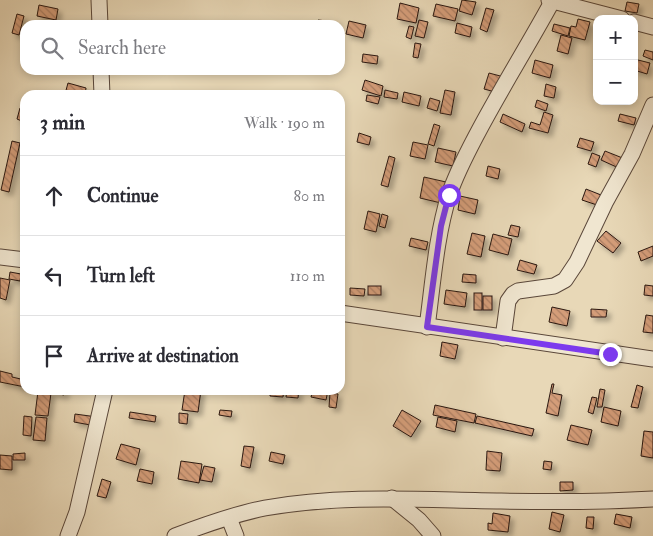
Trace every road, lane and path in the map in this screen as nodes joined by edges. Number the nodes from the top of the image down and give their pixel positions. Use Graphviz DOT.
graph roads {
  1 [pos="99,0"];
  2 [pos="551,0"];
  3 [pos="607,15"];
  4 [pos="100,20"];
  5 [pos="638,23"];
  6 [pos="653,27"];
  7 [pos="101,75"];
  8 [pos="102,90"];
  9 [pos="653,105"];
  10 [pos="0,257"];
  11 [pos="20,259"];
  12 [pos="345,314"];
  13 [pos="427,327"];
  14 [pos="503,338"];
  15 [pos="653,359"];
  16 [pos="104,395"];
  17 [pos="392,498"];
  18 [pos="653,499"];
  19 [pos="229,518"];
  20 [pos="68,536"];
  21 [pos="174,536"];
  22 [pos="236,536"];
  23 [pos="433,536"];
  1 -- 4 [label="street"];
  2 -- 3 [label="street"];
  2 -- 13 [label="street"];
  5 -- 6 [label="street"];
  7 -- 8 [label="street"];
  9 -- 14 [label="street"];
  10 -- 11 [label="street"];
  12 -- 13 [label="street"];
  13 -- 14 [label="street"];
  14 -- 15 [label="street"];
  16 -- 20 [label="street"];
  17 -- 18 [label="street"];
  17 -- 19 [label="street"];
  17 -- 23 [label="street"];
  19 -- 21 [label="street"];
  19 -- 22 [label="street"];
}
